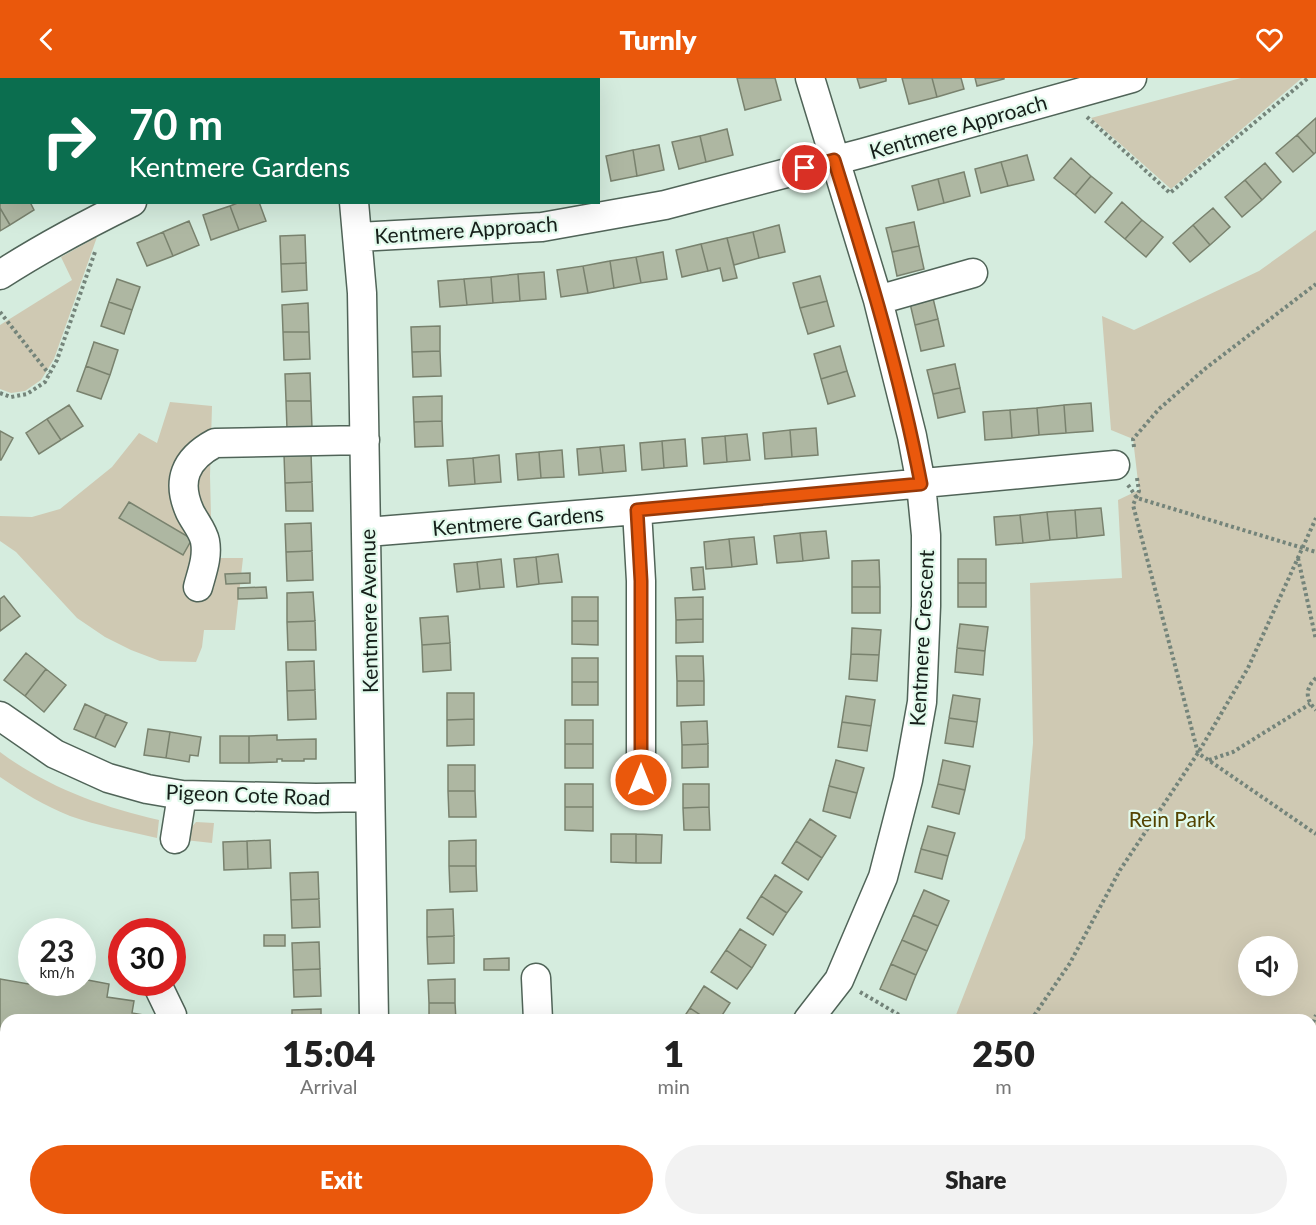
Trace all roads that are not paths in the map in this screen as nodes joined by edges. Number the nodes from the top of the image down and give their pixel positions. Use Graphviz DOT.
graph roads {
  1 [pos="810,78"];
  2 [pos="1132,78"];
  3 [pos="834,160"];
  4 [pos="354,204"];
  5 [pos="120,208"];
  6 [pos="358,237"];
  7 [pos="973,273"];
  8 [pos="0,275"];
  9 [pos="878,300"];
  10 [pos="365,440"];
  11 [pos="1129,462"];
  12 [pos="921,484"];
  13 [pos="637,510"];
  14 [pos="366,532"];
  15 [pos="198,587"];
  16 [pos="0,716"];
  17 [pos="641,780"];
  18 [pos="182,795"];
  19 [pos="370,796"];
  20 [pos="175,839"];
  21 [pos="536,978"];
  22 [pos="163,996"];
  23 [pos="171,1014"];
  24 [pos="374,1014"];
  25 [pos="538,1014"];
  26 [pos="813,1014"];
  1 -- 3 [label="street, Kentmere Crescent"];
  2 -- 3 [label="street, Kentmere Approach"];
  3 -- 6 [label="street, Kentmere Approach"];
  3 -- 9 [label="street, Kentmere Crescent"];
  4 -- 6 [label="street, Kentmere Avenue"];
  5 -- 8 [label="street"];
  6 -- 10 [label="street, Kentmere Avenue"];
  7 -- 9 [label="street"];
  9 -- 12 [label="street, Kentmere Crescent"];
  10 -- 14 [label="street, Kentmere Avenue"];
  10 -- 15 [label="street"];
  11 -- 12 [label="street"];
  12 -- 13 [label="street, Kentmere Gardens"];
  12 -- 26 [label="street, Kentmere Crescent"];
  13 -- 14 [label="street, Kentmere Gardens"];
  13 -- 17 [label="street"];
  14 -- 19 [label="street, Kentmere Avenue"];
  16 -- 18 [label="street, Pigeon Cote Road"];
  18 -- 19 [label="street, Pigeon Cote Road"];
  18 -- 20 [label="street"];
  19 -- 24 [label="street, Kentmere Avenue"];
  21 -- 25 [label="street"];
  22 -- 23 [label="street"];
}
